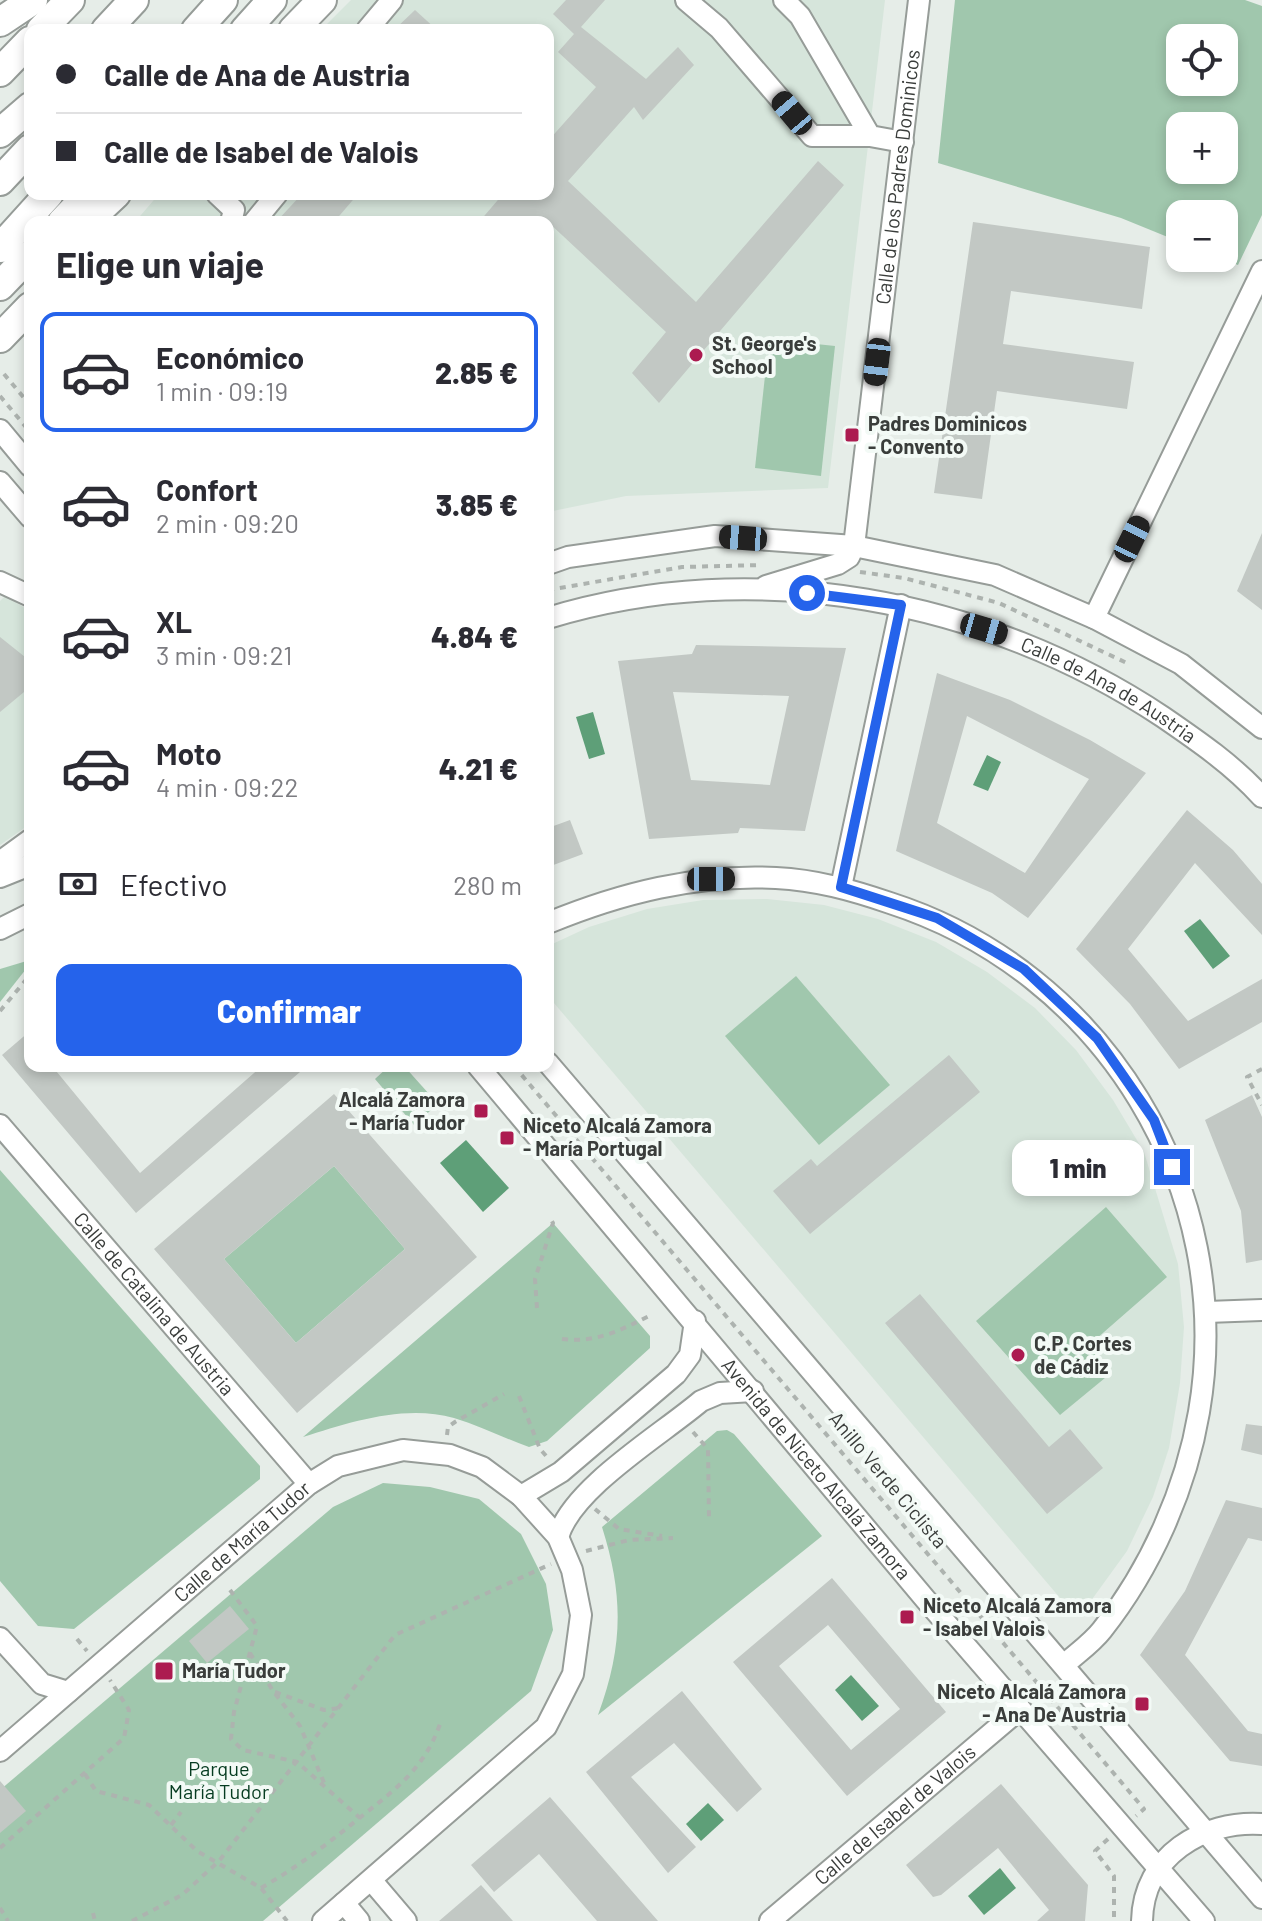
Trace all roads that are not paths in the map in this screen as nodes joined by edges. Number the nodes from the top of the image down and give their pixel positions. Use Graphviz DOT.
graph roads {
  1 [pos="33,0"];
  2 [pos="70,0"];
  3 [pos="134,0"];
  4 [pos="157,0"];
  5 [pos="223,0"];
  6 [pos="272,0"];
  7 [pos="322,0"];
  8 [pos="392,0"];
  9 [pos="686,0"];
  10 [pos="784,0"];
  11 [pos="919,0"];
  12 [pos="0,22"];
  13 [pos="47,24"];
  14 [pos="112,24"];
  15 [pos="137,24"];
  16 [pos="201,24"];
  17 [pos="250,24"];
  18 [pos="299,24"];
  19 [pos="372,24"];
  20 [pos="24,47"];
  21 [pos="0,72"];
  22 [pos="24,112"];
  23 [pos="0,133"];
  24 [pos="870,136"];
  25 [pos="903,142"];
  26 [pos="24,155"];
  27 [pos="0,181"];
  28 [pos="44,200"];
  29 [pos="83,200"];
  30 [pos="110,200"];
  31 [pos="132,200"];
  32 [pos="223,200"];
  33 [pos="272,200"];
  34 [pos="29,216"];
  35 [pos="68,216"];
  36 [pos="92,216"];
  37 [pos="117,216"];
  38 [pos="232,216"];
  39 [pos="259,216"];
  40 [pos="24,222"];
  41 [pos="0,248"];
  42 [pos="24,261"];
  43 [pos="1262,271"];
  44 [pos="24,284"];
  45 [pos="0,286"];
  46 [pos="0,308"];
  47 [pos="24,313"];
  48 [pos="0,338"];
  49 [pos="0,430"];
  50 [pos="24,459"];
  51 [pos="0,482"];
  52 [pos="24,510"];
  53 [pos="854,546"];
  54 [pos="554,562"];
  55 [pos="0,571"];
  56 [pos="0,582"];
  57 [pos="24,582"];
  58 [pos="755,590"];
  59 [pos="24,593"];
  60 [pos="901,605"];
  61 [pos="554,616"];
  62 [pos="1094,618"];
  63 [pos="1262,728"];
  64 [pos="1260,793"];
  65 [pos="24,844"];
  66 [pos="0,862"];
  67 [pos="24,867"];
  68 [pos="0,877"];
  69 [pos="841,887"];
  70 [pos="24,917"];
  71 [pos="554,921"];
  72 [pos="0,929"];
  73 [pos="554,1070"];
  74 [pos="483,1072"];
  75 [pos="0,1125"];
  76 [pos="1262,1310"];
  77 [pos="1207,1312"];
  78 [pos="695,1321"];
  79 [pos="753,1391"];
  80 [pos="309,1484"];
  81 [pos="521,1496"];
  82 [pos="562,1546"];
  83 [pos="0,1638"];
  84 [pos="1064,1665"];
  85 [pos="68,1692"];
  86 [pos="1020,1709"];
  87 [pos="1,1742"];
  88 [pos="1262,1824"];
  89 [pos="1204,1830"];
  90 [pos="1159,1868"];
  91 [pos="372,1881"];
  92 [pos="1262,1898"];
  93 [pos="344,1903"];
  94 [pos="323,1921"];
  95 [pos="359,1921"];
  96 [pos="406,1921"];
  97 [pos="770,1921"];
  98 [pos="1142,1921"];
  99 [pos="1204,1921"];
  1 -- 12 [label="highway"];
  2 -- 13 [label="highway"];
  3 -- 14 [label="highway"];
  4 -- 15 [label="highway"];
  5 -- 16 [label="highway"];
  6 -- 17 [label="highway"];
  7 -- 18 [label="highway"];
  8 -- 19 [label="street"];
  9 -- 24 [label="street"];
  10 -- 24 [label="street"];
  11 -- 25 [label="street, Calle de los Padres Dominicos"];
  20 -- 21 [label="highway"];
  22 -- 23 [label="highway"];
  24 -- 25 [label="street"];
  25 -- 53 [label="street, Calle de los Padres Dominicos"];
  26 -- 27 [label="highway"];
  28 -- 34 [label="highway"];
  29 -- 35 [label="highway"];
  30 -- 36 [label="highway"];
  31 -- 37 [label="highway"];
  32 -- 38 [label="street"];
  33 -- 39 [label="street"];
  40 -- 41 [label="highway"];
  42 -- 45 [label="highway"];
  43 -- 62 [label="street"];
  44 -- 46 [label="highway"];
  47 -- 48 [label="highway"];
  49 -- 50 [label="street"];
  51 -- 52 [label="street"];
  53 -- 54 [label="street"];
  53 -- 58 [label="street, Calle de Ana de Austria"];
  53 -- 62 [label="street"];
  55 -- 57 [label="street"];
  56 -- 59 [label="street"];
  58 -- 60 [label="street, Calle de Ana de Austria"];
  58 -- 61 [label="street, Calle de Ana de Austria"];
  60 -- 64 [label="street, Calle de Ana de Austria"];
  60 -- 69 [label="street"];
  62 -- 63 [label="street"];
  65 -- 66 [label="street"];
  67 -- 68 [label="street"];
  69 -- 71 [label="street"];
  69 -- 77 [label="street"];
  70 -- 72 [label="street"];
  73 -- 84 [label="street"];
  74 -- 78 [label="street, Avenida de Niceto Alcalá Zamora"];
  75 -- 80 [label="street, Calle de Catalina de Austria"];
  76 -- 77 [label="street"];
  77 -- 84 [label="street"];
  78 -- 79 [label="street, Avenida de Niceto Alcalá Zamora"];
  78 -- 81 [label="street"];
  79 -- 82 [label="street"];
  79 -- 86 [label="street, Avenida de Niceto Alcalá Zamora"];
  80 -- 81 [label="street, Calle de María Tudor"];
  80 -- 85 [label="street, Calle de María Tudor"];
  81 -- 82 [label="street, Calle de María Tudor"];
  82 -- 91 [label="street, Calle de María Tudor"];
  83 -- 85 [label="street"];
  84 -- 89 [label="street"];
  85 -- 87 [label="street, Calle de María Tudor"];
  86 -- 90 [label="street, Avenida de Niceto Alcalá Zamora"];
  86 -- 97 [label="street, Calle de Isabel de Valois"];
  88 -- 89 [label="street"];
  89 -- 90 [label="street"];
  89 -- 92 [label="street"];
  90 -- 98 [label="street"];
  90 -- 99 [label="street, Avenida de Niceto Alcalá Zamora"];
  91 -- 93 [label="street, Calle de María Tudor"];
  91 -- 96 [label="street"];
  93 -- 94 [label="street, Calle de María Tudor"];
  93 -- 95 [label="street"];
}
